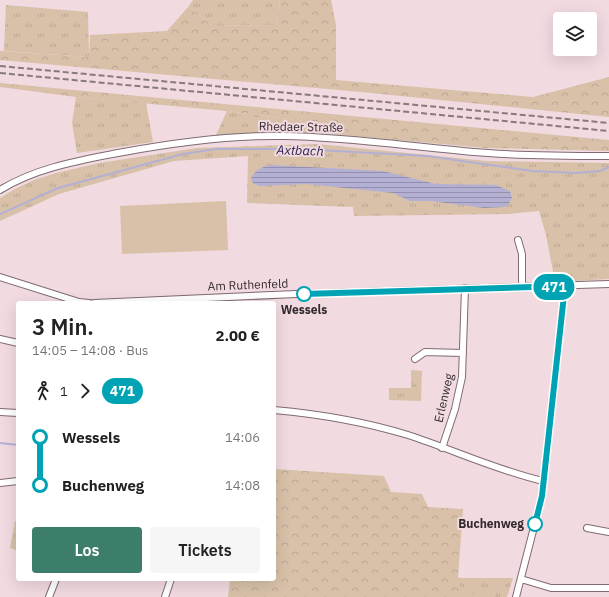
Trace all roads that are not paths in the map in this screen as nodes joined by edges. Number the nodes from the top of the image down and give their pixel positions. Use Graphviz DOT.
graph roads {
  1 [pos="609,156"];
  2 [pos="0,190"];
  3 [pos="518,240"];
  4 [pos="0,277"];
  5 [pos="609,284"];
  6 [pos="565,286"];
  7 [pos="522,287"];
  8 [pos="465,288"];
  9 [pos="243,300"];
  10 [pos="76,301"];
  11 [pos="193,301"];
  12 [pos="0,339"];
  13 [pos="16,343"];
  14 [pos="463,353"];
  15 [pos="414,359"];
  16 [pos="276,410"];
  17 [pos="0,412"];
  18 [pos="16,413"];
  19 [pos="442,448"];
  20 [pos="543,481"];
  21 [pos="16,482"];
  22 [pos="0,483"];
  23 [pos="587,528"];
  24 [pos="609,532"];
  25 [pos="521,578"];
  26 [pos="55,581"];
  27 [pos="170,581"];
  28 [pos="609,588"];
  29 [pos="49,597"];
  30 [pos="165,597"];
  31 [pos="516,597"];
  1 -- 2 [label="street, Rhedaer Straße"];
  3 -- 7 [label="street"];
  4 -- 10 [label="street"];
  5 -- 6 [label="street, Am Ruthenfeld"];
  6 -- 7 [label="street, Am Ruthenfeld"];
  6 -- 20 [label="street"];
  7 -- 8 [label="street, Am Ruthenfeld"];
  8 -- 9 [label="street, Am Ruthenfeld"];
  8 -- 14 [label="street, Erlenweg"];
  9 -- 11 [label="street, Am Ruthenfeld"];
  12 -- 13 [label="street"];
  14 -- 15 [label="street"];
  14 -- 19 [label="street, Erlenweg"];
  16 -- 19 [label="street"];
  17 -- 18 [label="street"];
  19 -- 20 [label="street"];
  20 -- 25 [label="street"];
  21 -- 22 [label="street"];
  23 -- 24 [label="street"];
  25 -- 28 [label="street"];
  25 -- 31 [label="street"];
  26 -- 29 [label="street"];
  27 -- 30 [label="street"];
}
